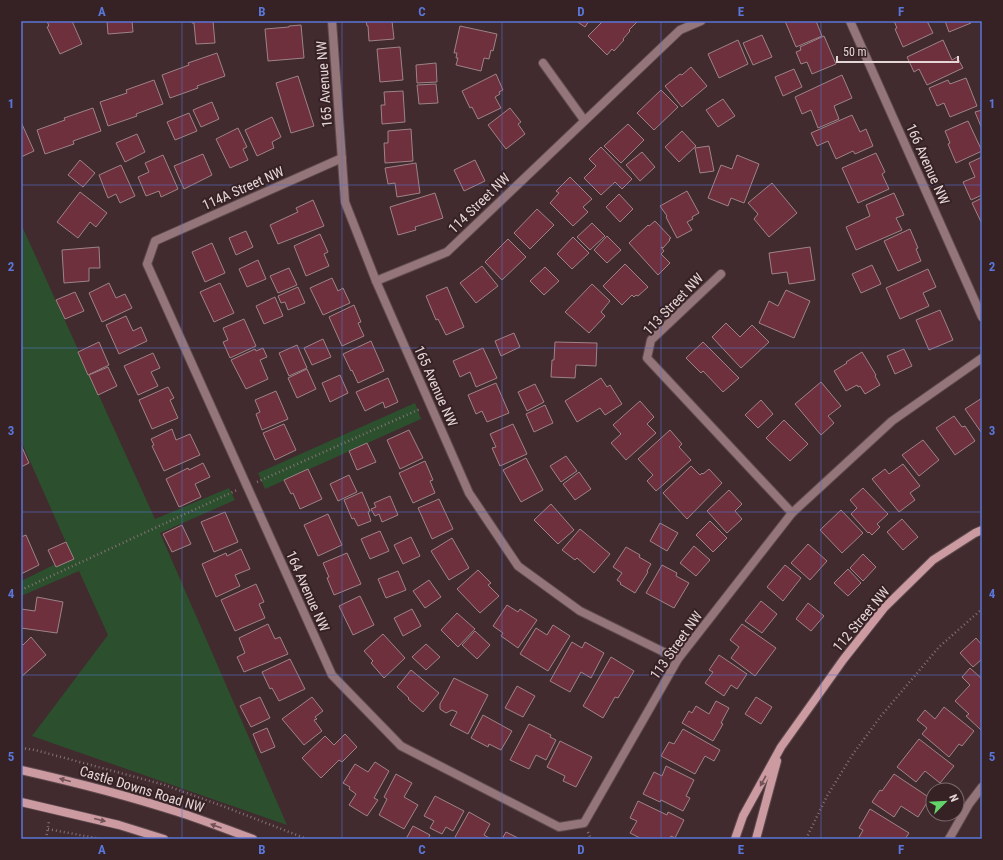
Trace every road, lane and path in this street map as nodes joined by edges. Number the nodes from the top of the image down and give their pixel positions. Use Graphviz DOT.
graph roads {
  1 [pos="332,21"];
  2 [pos="701,21"];
  3 [pos="850,21"];
  4 [pos="543,63"];
  5 [pos="584,120"];
  6 [pos="342,158"];
  7 [pos="155,241"];
  8 [pos="721,274"];
  9 [pos="376,281"];
  10 [pos="982,317"];
  11 [pos="982,358"];
  12 [pos="430,405"];
  13 [pos="247,486"];
  14 [pos="792,513"];
  15 [pos="982,530"];
  16 [pos="21,590"];
  17 [pos="982,609"];
  18 [pos="678,659"];
  19 [pos="782,746"];
  20 [pos="21,748"];
  21 [pos="21,770"];
  22 [pos="982,787"];
  23 [pos="21,802"];
  24 [pos="49,819"];
  25 [pos="584,823"];
  26 [pos="48,829"];
  27 [pos="46,839"];
  28 [pos="100,839"];
  29 [pos="164,839"];
  30 [pos="253,839"];
  31 [pos="307,839"];
  32 [pos="735,839"];
  33 [pos="756,839"];
  34 [pos="806,839"];
  35 [pos="949,839"];
  1 -- 6 [label="street, 165 Avenue NW"];
  2 -- 5 [label="street, 114 Street NW"];
  3 -- 10 [label="street, 166 Avenue NW"];
  4 -- 5 [label="street"];
  5 -- 9 [label="street, 114 Street NW"];
  6 -- 7 [label="street, 114A Street NW"];
  6 -- 9 [label="street, 165 Avenue NW"];
  7 -- 13 [label="street, 164 Avenue NW"];
  8 -- 14 [label="street, 113 Street NW"];
  9 -- 12 [label="street, 165 Avenue NW"];
  11 -- 14 [label="street, 113 Street NW"];
  12 -- 13 [label="path"];
  12 -- 18 [label="street, 165 Avenue NW"];
  13 -- 16 [label="path"];
  13 -- 25 [label="street, 164 Avenue NW"];
  14 -- 18 [label="street, 113 Street NW"];
  15 -- 19 [label="main road, 112 Street NW"];
  17 -- 34 [label="path"];
  18 -- 25 [label="street, 113 Street NW"];
  19 -- 32 [label="main road, 112 Street NW, one-way"];
  19 -- 33 [label="main road, 112 Street NW"];
  20 -- 31 [label="path"];
  30 -- 21 [label="main road, Castle Downs Road NW, one-way"];
  22 -- 35 [label="street"];
  23 -- 29 [label="main road, one-way"];
  24 -- 26 [label="path"];
  26 -- 27 [label="path"];
  26 -- 28 [label="path"];
}
